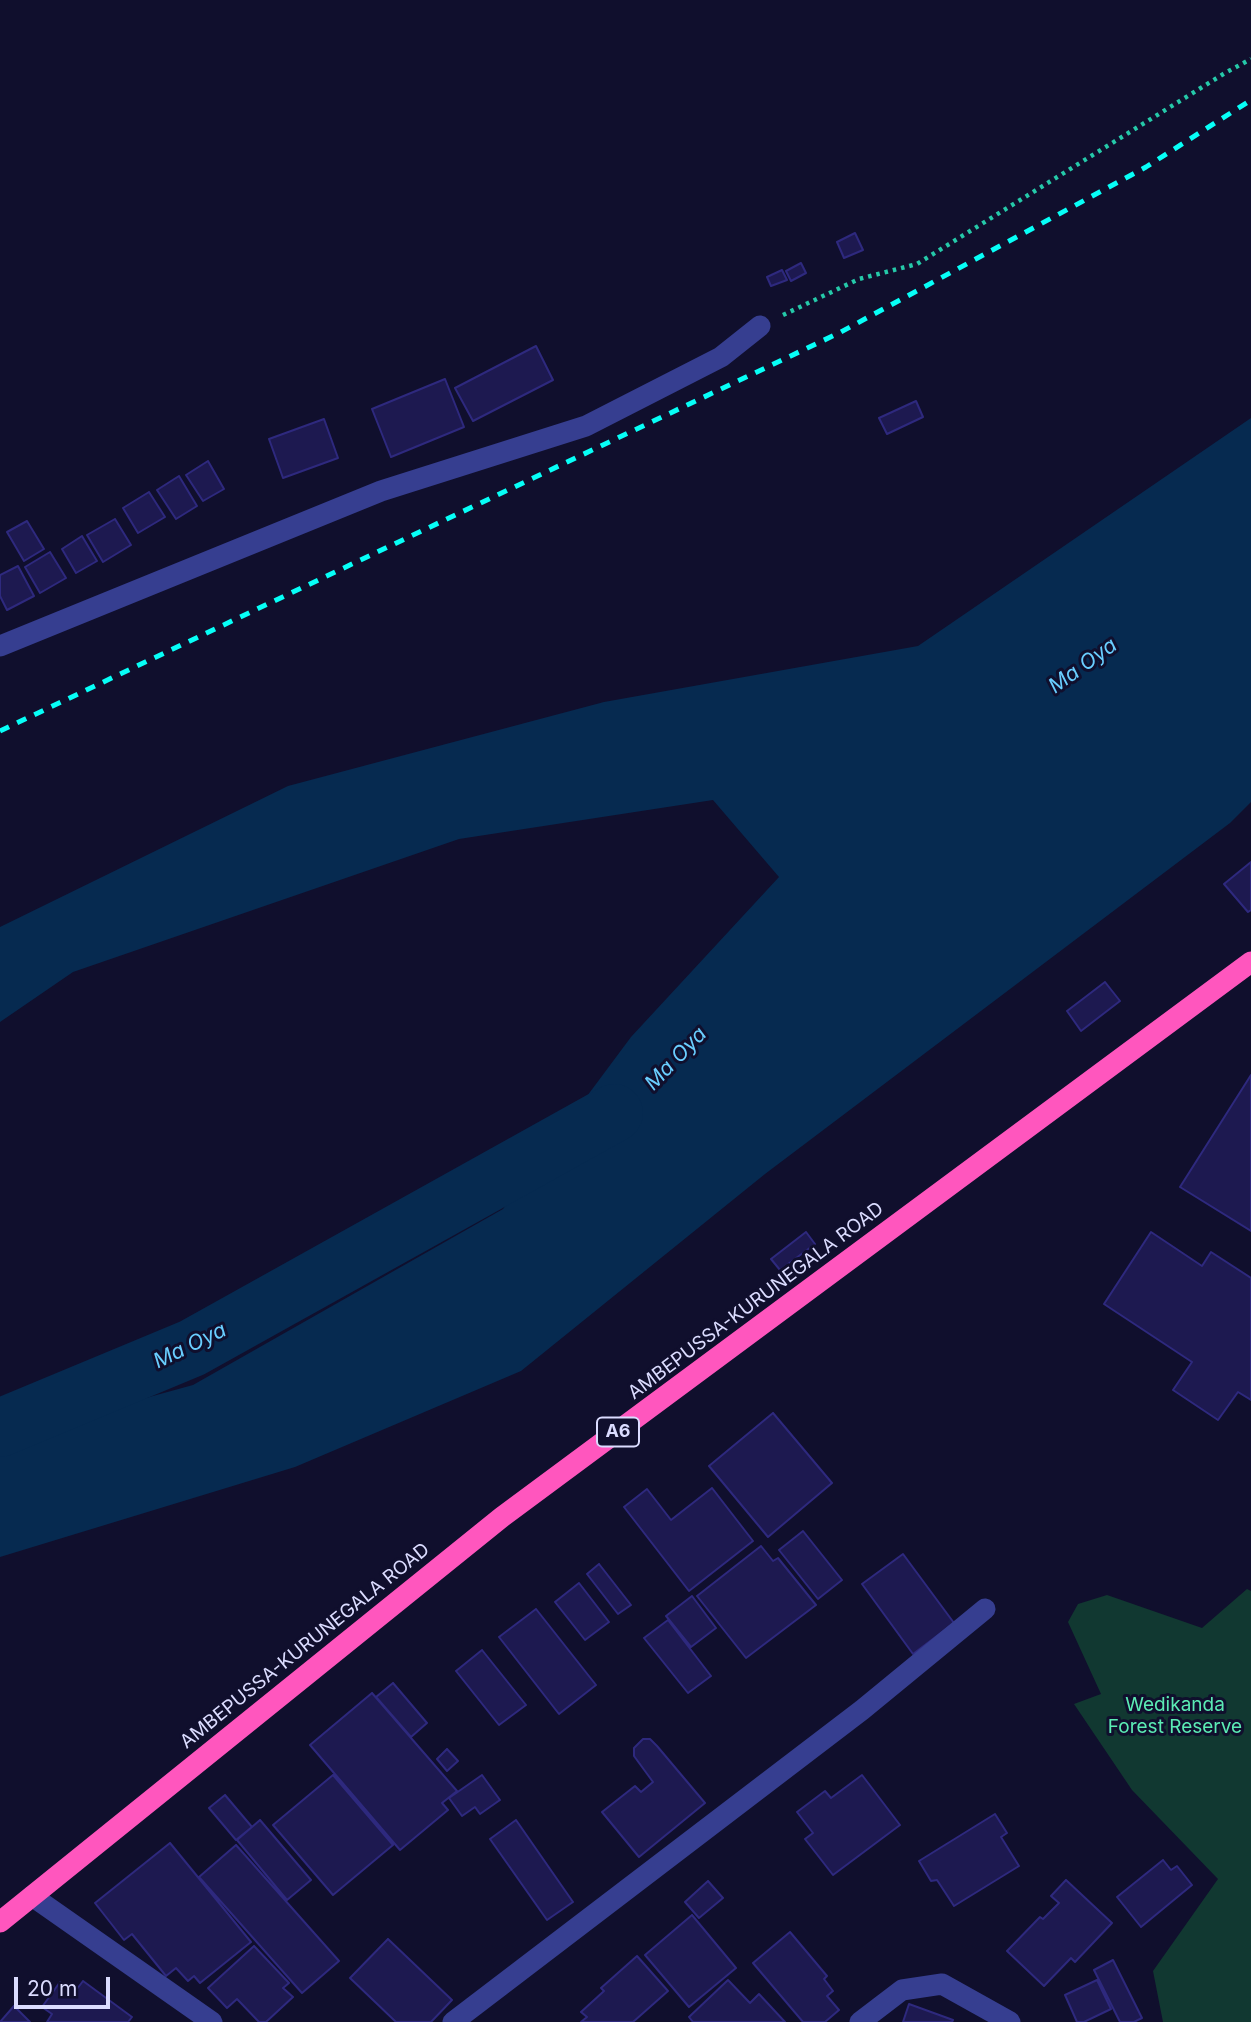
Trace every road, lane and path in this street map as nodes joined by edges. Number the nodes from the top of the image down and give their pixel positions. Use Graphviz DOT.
graph roads {
  1 [pos="1251,59"];
  2 [pos="760,326"];
  3 [pos="0,646"];
  4 [pos="1251,962"];
  5 [pos="985,1608"];
  6 [pos="32,1896"];
  7 [pos="0,1922"];
  8 [pos="212,2022"];
  9 [pos="453,2022"];
  10 [pos="860,2022"];
  11 [pos="1010,2022"];
  1 -- 2 [label="path"];
  2 -- 3 [label="street"];
  4 -- 6 [label="highway, AMBEPUSSA-KURUNEGALA ROAD / A6"];
  5 -- 9 [label="street"];
  6 -- 7 [label="highway, AMBEPUSSA-KURUNEGALA ROAD / A6"];
  6 -- 8 [label="street"];
  10 -- 11 [label="street"];
}
